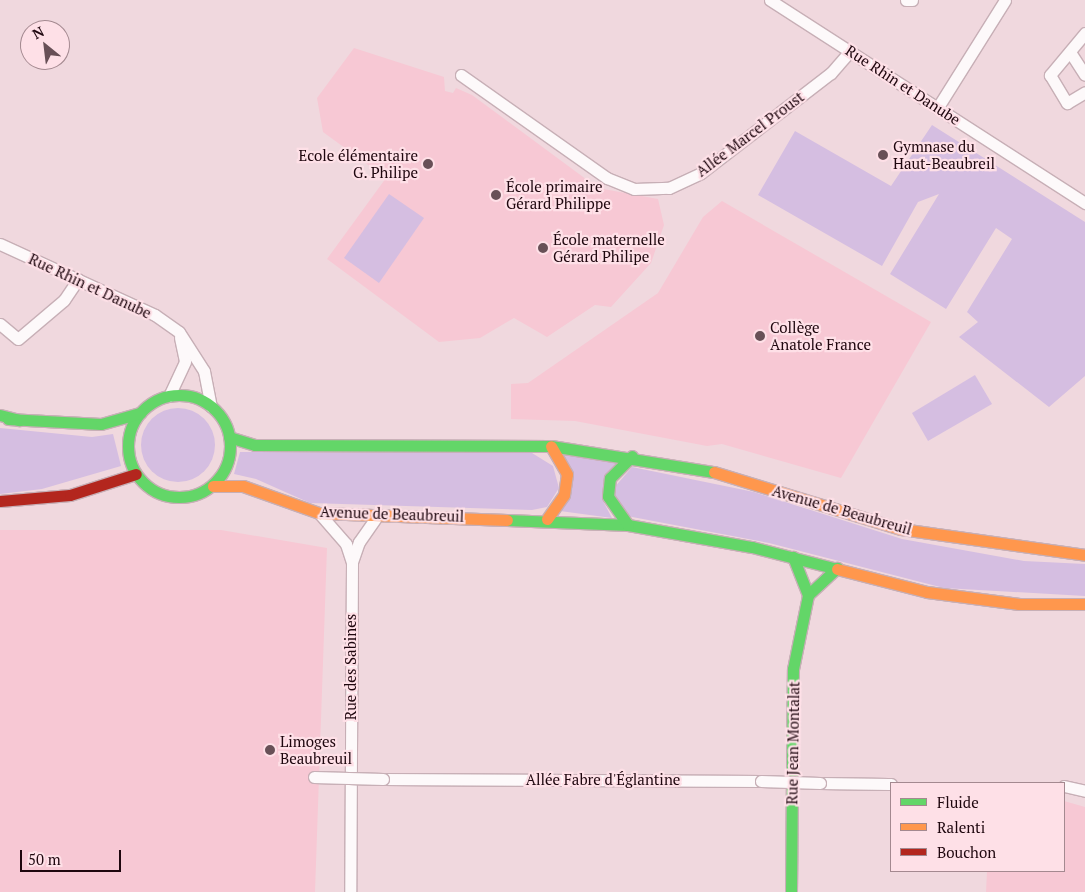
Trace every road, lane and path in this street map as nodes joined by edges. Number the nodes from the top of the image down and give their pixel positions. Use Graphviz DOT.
graph roads {
  1 [pos="770,0"];
  2 [pos="906,0"];
  3 [pos="912,0"];
  4 [pos="1005,0"];
  5 [pos="1085,33"];
  6 [pos="850,51"];
  7 [pos="1070,52"];
  8 [pos="461,74"];
  9 [pos="1085,75"];
  10 [pos="1085,92"];
  11 [pos="938,107"];
  12 [pos="1085,203"];
  13 [pos="0,244"];
  14 [pos="78,279"];
  15 [pos="0,324"];
  16 [pos="179,332"];
  17 [pos="169,396"];
  18 [pos="211,406"];
  19 [pos="140,413"];
  20 [pos="0,417"];
  21 [pos="230,437"];
  22 [pos="551,446"];
  23 [pos="632,456"];
  24 [pos="136,474"];
  25 [pos="213,486"];
  26 [pos="0,501"];
  27 [pos="319,513"];
  28 [pos="378,515"];
  29 [pos="547,519"];
  30 [pos="628,525"];
  31 [pos="1085,555"];
  32 [pos="793,557"];
  33 [pos="352,562"];
  34 [pos="837,568"];
  35 [pos="808,595"];
  36 [pos="1085,604"];
  37 [pos="314,777"];
  38 [pos="890,784"];
  39 [pos="1065,786"];
  40 [pos="1085,791"];
  41 [pos="350,892"];
  42 [pos="791,892"];
  1 -- 6 [label="street, Rue Rhin et Danube"];
  2 -- 3 [label="street"];
  4 -- 11 [label="street"];
  5 -- 7 [label="street"];
  6 -- 8 [label="street, Allée Marcel Proust"];
  6 -- 11 [label="street, Rue Rhin et Danube"];
  7 -- 9 [label="street"];
  7 -- 10 [label="street"];
  11 -- 12 [label="street, Rue Rhin et Danube"];
  13 -- 14 [label="street, Rue Rhin et Danube"];
  14 -- 15 [label="street"];
  14 -- 16 [label="street, Rue Rhin et Danube"];
  16 -- 17 [label="street"];
  16 -- 18 [label="street, Rue Rhin et Danube"];
  17 -- 18 [label="main road"];
  17 -- 19 [label="main road"];
  18 -- 21 [label="main road"];
  19 -- 20 [label="main road"];
  19 -- 24 [label="main road"];
  21 -- 22 [label="main road, Avenue de Beaubreuil"];
  21 -- 25 [label="main road"];
  22 -- 23 [label="main road, Avenue de Beaubreuil"];
  22 -- 29 [label="main road"];
  23 -- 30 [label="main road"];
  23 -- 31 [label="main road, Avenue de Beaubreuil"];
  24 -- 25 [label="main road, Avenue de Beaubreuil"];
  24 -- 26 [label="main road"];
  25 -- 27 [label="main road, Avenue de Beaubreuil"];
  27 -- 28 [label="main road, Avenue de Beaubreuil"];
  27 -- 33 [label="street, Rue des Sabines"];
  28 -- 29 [label="main road, Avenue de Beaubreuil"];
  28 -- 33 [label="street, Rue des Sabines"];
  29 -- 30 [label="main road, Avenue de Beaubreuil"];
  30 -- 32 [label="main road, Avenue de Beaubreuil"];
  32 -- 34 [label="main road, Avenue de Beaubreuil"];
  32 -- 35 [label="main road"];
  33 -- 41 [label="street, Rue des Sabines"];
  34 -- 35 [label="main road"];
  34 -- 36 [label="main road, Avenue de Beaubreuil"];
  35 -- 42 [label="main road, Rue Jean Montalat"];
  37 -- 38 [label="street, Allée Fabre d'Églantine, bridge"];
  39 -- 40 [label="street"];
}
